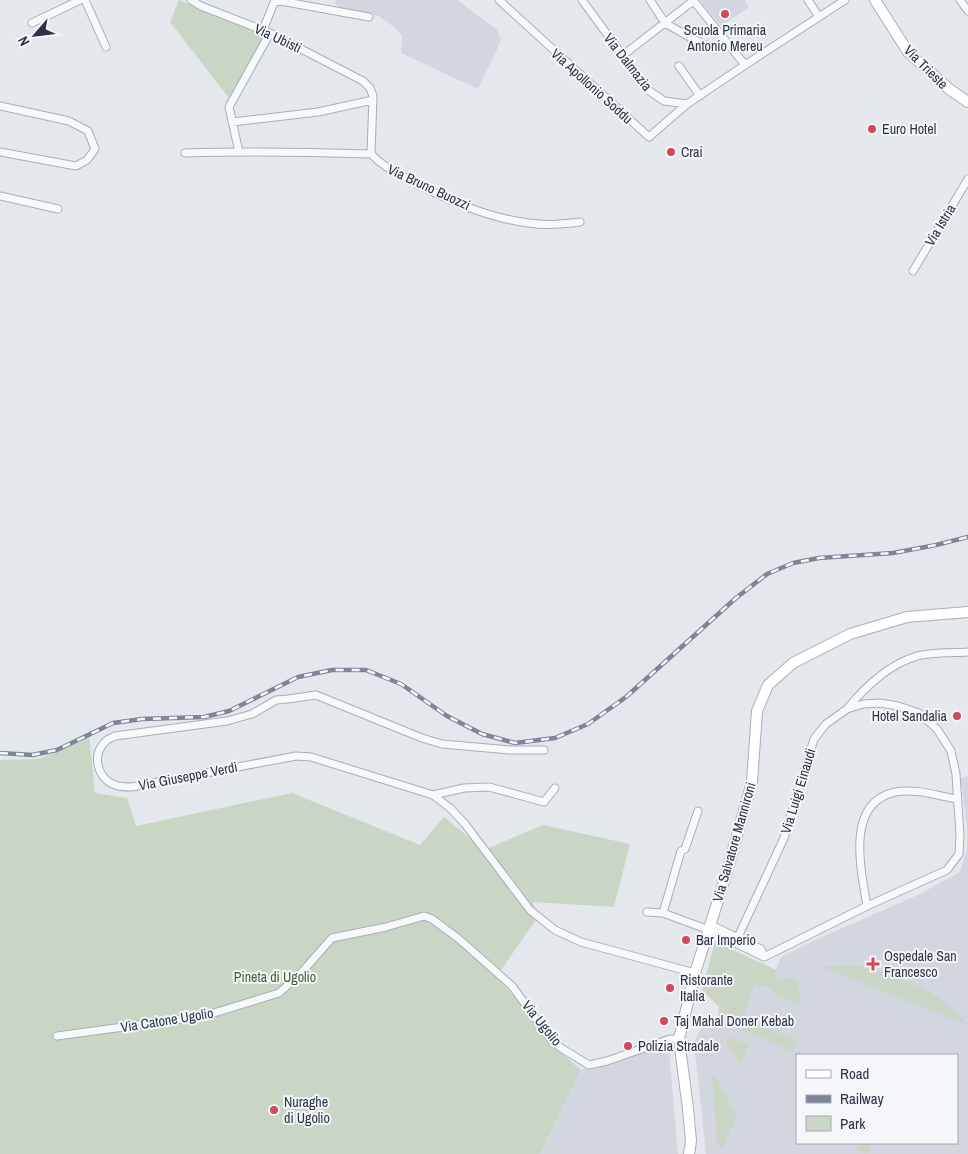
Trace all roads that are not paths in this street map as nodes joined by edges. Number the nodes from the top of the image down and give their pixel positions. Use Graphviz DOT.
graph roads {
  1 [pos="80,0"];
  2 [pos="85,0"];
  3 [pos="191,0"];
  4 [pos="275,0"];
  5 [pos="326,0"];
  6 [pos="499,0"];
  7 [pos="582,0"];
  8 [pos="650,0"];
  9 [pos="693,0"];
  10 [pos="808,0"];
  11 [pos="845,0"];
  12 [pos="875,0"];
  13 [pos="960,0"];
  14 [pos="325,9"];
  15 [pos="968,11"];
  16 [pos="369,17"];
  17 [pos="819,17"];
  18 [pos="32,23"];
  19 [pos="665,23"];
  20 [pos="266,32"];
  21 [pos="106,46"];
  22 [pos="715,49"];
  23 [pos="622,56"];
  24 [pos="745,64"];
  25 [pos="679,66"];
  26 [pos="700,96"];
  27 [pos="374,100"];
  28 [pos="968,102"];
  29 [pos="687,104"];
  30 [pos="0,106"];
  31 [pos="232,122"];
  32 [pos="0,152"];
  33 [pos="239,152"];
  34 [pos="185,153"];
  35 [pos="371,154"];
  36 [pos="968,179"];
  37 [pos="0,196"];
  38 [pos="58,209"];
  39 [pos="580,222"];
  40 [pos="913,271"];
  41 [pos="968,612"];
  42 [pos="968,652"];
  43 [pos="847,709"];
  44 [pos="544,750"];
  45 [pos="555,788"];
  46 [pos="433,794"];
  47 [pos="957,799"];
  48 [pos="698,811"];
  49 [pos="867,906"];
  50 [pos="647,912"];
  51 [pos="663,913"];
  52 [pos="710,928"];
  53 [pos="738,937"];
  54 [pos="764,957"];
  55 [pos="498,973"];
  56 [pos="695,973"];
  57 [pos="57,1036"];
  58 [pos="679,1039"];
  59 [pos="689,1154"];
  1 -- 18 [label="street"];
  2 -- 21 [label="street"];
  3 -- 20 [label="street, Via Ubisti"];
  4 -- 14 [label="street"];
  4 -- 20 [label="street"];
  5 -- 14 [label="street"];
  6 -- 29 [label="street, Via Apollonio Soddu"];
  7 -- 23 [label="street, Via Dalmazia"];
  8 -- 19 [label="street"];
  9 -- 19 [label="street"];
  9 -- 24 [label="street"];
  10 -- 17 [label="street"];
  11 -- 17 [label="street"];
  12 -- 28 [label="street, Via Trieste"];
  13 -- 15 [label="street"];
  14 -- 16 [label="street"];
  17 -- 24 [label="street"];
  19 -- 22 [label="street"];
  19 -- 23 [label="street"];
  20 -- 27 [label="street, Via Ubisti"];
  20 -- 31 [label="street"];
  23 -- 29 [label="street, Via Dalmazia"];
  24 -- 26 [label="street"];
  25 -- 26 [label="street"];
  26 -- 29 [label="street"];
  27 -- 31 [label="street"];
  27 -- 35 [label="street"];
  30 -- 32 [label="street"];
  31 -- 33 [label="street"];
  33 -- 34 [label="street"];
  33 -- 35 [label="street"];
  35 -- 39 [label="street, Via Bruno Buozzi"];
  36 -- 40 [label="street, Via Istria"];
  37 -- 38 [label="street"];
  41 -- 52 [label="street, Via Salvatore Mannironi"];
  42 -- 43 [label="street"];
  43 -- 47 [label="street, Via Luigi Einaudi"];
  43 -- 53 [label="street, Via Luigi Einaudi"];
  44 -- 46 [label="street, Via Giuseppe Verdi"];
  45 -- 46 [label="street"];
  46 -- 56 [label="street, Via Giuseppe Verdi"];
  47 -- 49 [label="street, Via Luigi Einaudi"];
  47 -- 49 [label="street"];
  48 -- 51 [label="street"];
  49 -- 54 [label="street, Via Luigi Einaudi"];
  50 -- 51 [label="street"];
  51 -- 52 [label="street"];
  52 -- 53 [label="street"];
  52 -- 54 [label="street"];
  52 -- 56 [label="street, Via Salvatore Mannironi"];
  53 -- 54 [label="street"];
  55 -- 57 [label="street, Via Catone Ugolio"];
  55 -- 58 [label="street, Via Ugolio"];
  56 -- 58 [label="street, Via Salvatore Mannironi"];
  58 -- 59 [label="street, Via Salvatore Mannironi"];
}
